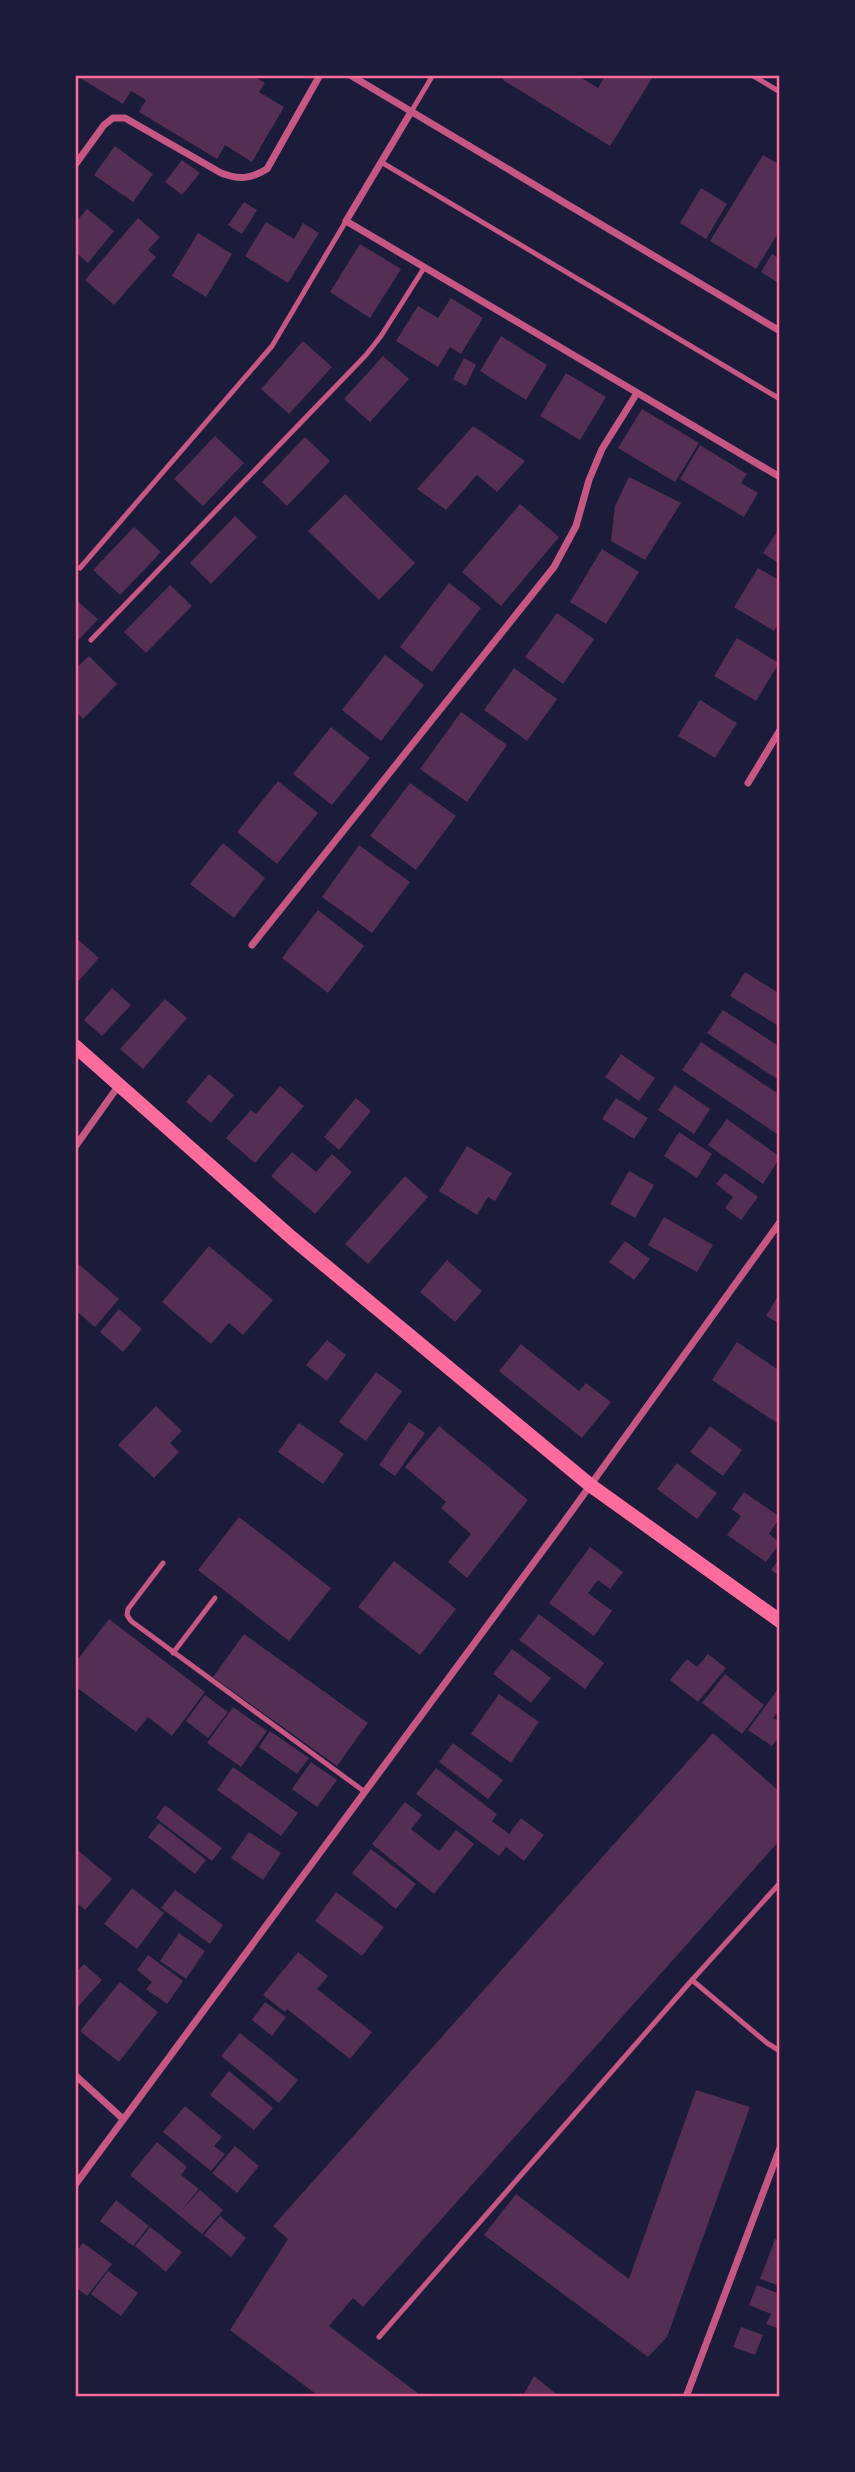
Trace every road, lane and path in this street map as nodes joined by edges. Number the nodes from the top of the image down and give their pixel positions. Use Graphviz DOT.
graph roads {
  1 [pos="320,75"];
  2 [pos="350,75"];
  3 [pos="433,75"];
  4 [pos="752,75"];
  5 [pos="780,92"];
  6 [pos="411,112"];
  7 [pos="381,162"];
  8 [pos="75,165"];
  9 [pos="346,221"];
  10 [pos="424,268"];
  11 [pos="780,331"];
  12 [pos="637,393"];
  13 [pos="780,399"];
  14 [pos="779,473"];
  15 [pos="80,568"];
  16 [pos="91,640"];
  17 [pos="780,730"];
  18 [pos="748,783"];
  19 [pos="252,945"];
  20 [pos="75,1046"];
  21 [pos="119,1085"];
  22 [pos="75,1147"];
  23 [pos="780,1222"];
  24 [pos="590,1485"];
  25 [pos="163,1563"];
  26 [pos="215,1598"];
  27 [pos="780,1621"];
  28 [pos="173,1653"];
  29 [pos="365,1792"];
  30 [pos="780,1883"];
  31 [pos="692,1980"];
  32 [pos="780,2051"];
  33 [pos="75,2075"];
  34 [pos="123,2119"];
  35 [pos="780,2148"];
  36 [pos="75,2185"];
  37 [pos="379,2337"];
  38 [pos="686,2397"];
  1 -- 8 [label="street"];
  2 -- 6 [label="street"];
  3 -- 6 [label="lane"];
  4 -- 5 [label="lane"];
  6 -- 7 [label="street"];
  6 -- 11 [label="street"];
  7 -- 9 [label="street"];
  7 -- 13 [label="lane"];
  9 -- 10 [label="street"];
  9 -- 15 [label="lane"];
  10 -- 12 [label="street"];
  10 -- 16 [label="lane"];
  12 -- 14 [label="street"];
  12 -- 19 [label="street"];
  17 -- 18 [label="street"];
  20 -- 21 [label="main road"];
  21 -- 22 [label="street"];
  21 -- 24 [label="main road"];
  23 -- 24 [label="street"];
  24 -- 27 [label="main road"];
  24 -- 29 [label="street"];
  25 -- 28 [label="lane"];
  26 -- 28 [label="lane"];
  28 -- 29 [label="lane"];
  29 -- 34 [label="street"];
  30 -- 31 [label="lane"];
  31 -- 32 [label="lane"];
  31 -- 37 [label="lane"];
  33 -- 34 [label="street"];
  34 -- 36 [label="street"];
  35 -- 38 [label="street"];
}
